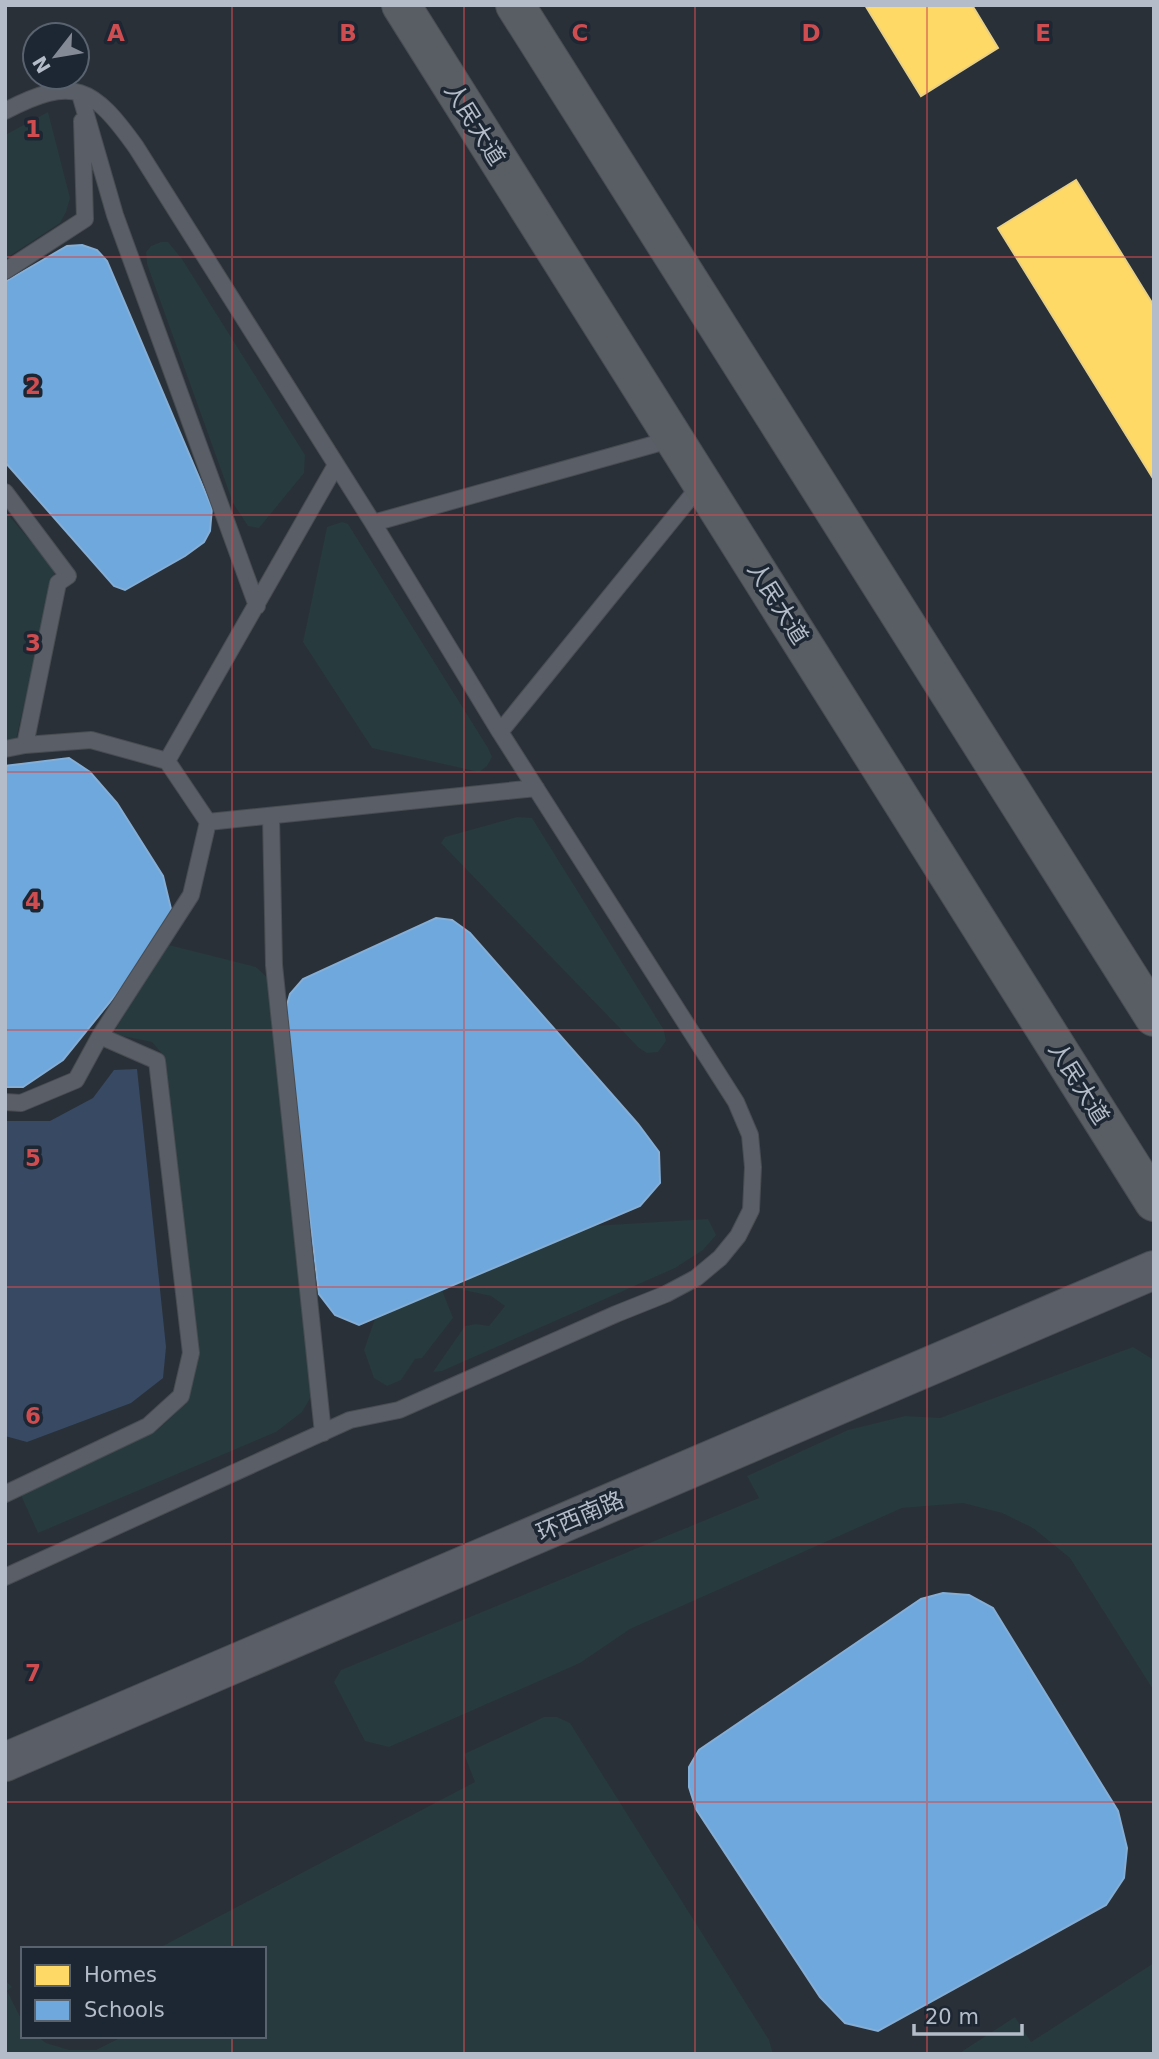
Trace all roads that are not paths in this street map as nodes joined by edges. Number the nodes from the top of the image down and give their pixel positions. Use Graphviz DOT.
graph roads {
  1 [pos="401,5"];
  2 [pos="515,5"];
  3 [pos="80,94"];
  4 [pos="5,111"];
  5 [pos="5,271"];
  6 [pos="674,439"];
  7 [pos="336,465"];
  8 [pos="702,483"];
  9 [pos="5,492"];
  10 [pos="373,523"];
  11 [pos="257,606"];
  12 [pos="500,732"];
  13 [pos="25,745"];
  14 [pos="5,749"];
  15 [pos="167,761"];
  16 [pos="536,788"];
  17 [pos="271,816"];
  18 [pos="208,822"];
  19 [pos="1154,1017"];
  20 [pos="100,1036"];
  21 [pos="5,1102"];
  22 [pos="1154,1202"];
  23 [pos="1154,1270"];
  24 [pos="323,1433"];
  25 [pos="5,1494"];
  26 [pos="5,1577"];
  27 [pos="5,1762"];
  1 -- 6 [label="main road, 人民大道"];
  2 -- 19 [label="main road"];
  3 -- 4 [label="lane"];
  3 -- 5 [label="lane"];
  3 -- 7 [label="lane"];
  3 -- 11 [label="lane"];
  6 -- 8 [label="main road, 人民大道"];
  6 -- 10 [label="lane"];
  7 -- 10 [label="lane"];
  7 -- 11 [label="lane"];
  8 -- 12 [label="lane"];
  8 -- 22 [label="main road, 人民大道"];
  9 -- 13 [label="lane"];
  10 -- 12 [label="lane"];
  11 -- 15 [label="lane"];
  12 -- 16 [label="lane"];
  13 -- 14 [label="lane"];
  13 -- 15 [label="lane"];
  15 -- 18 [label="lane"];
  16 -- 17 [label="lane"];
  16 -- 24 [label="lane"];
  17 -- 18 [label="lane"];
  17 -- 24 [label="lane"];
  18 -- 20 [label="lane"];
  20 -- 21 [label="lane"];
  20 -- 25 [label="lane"];
  23 -- 27 [label="street, 环西南路"];
  24 -- 26 [label="lane"];
}
